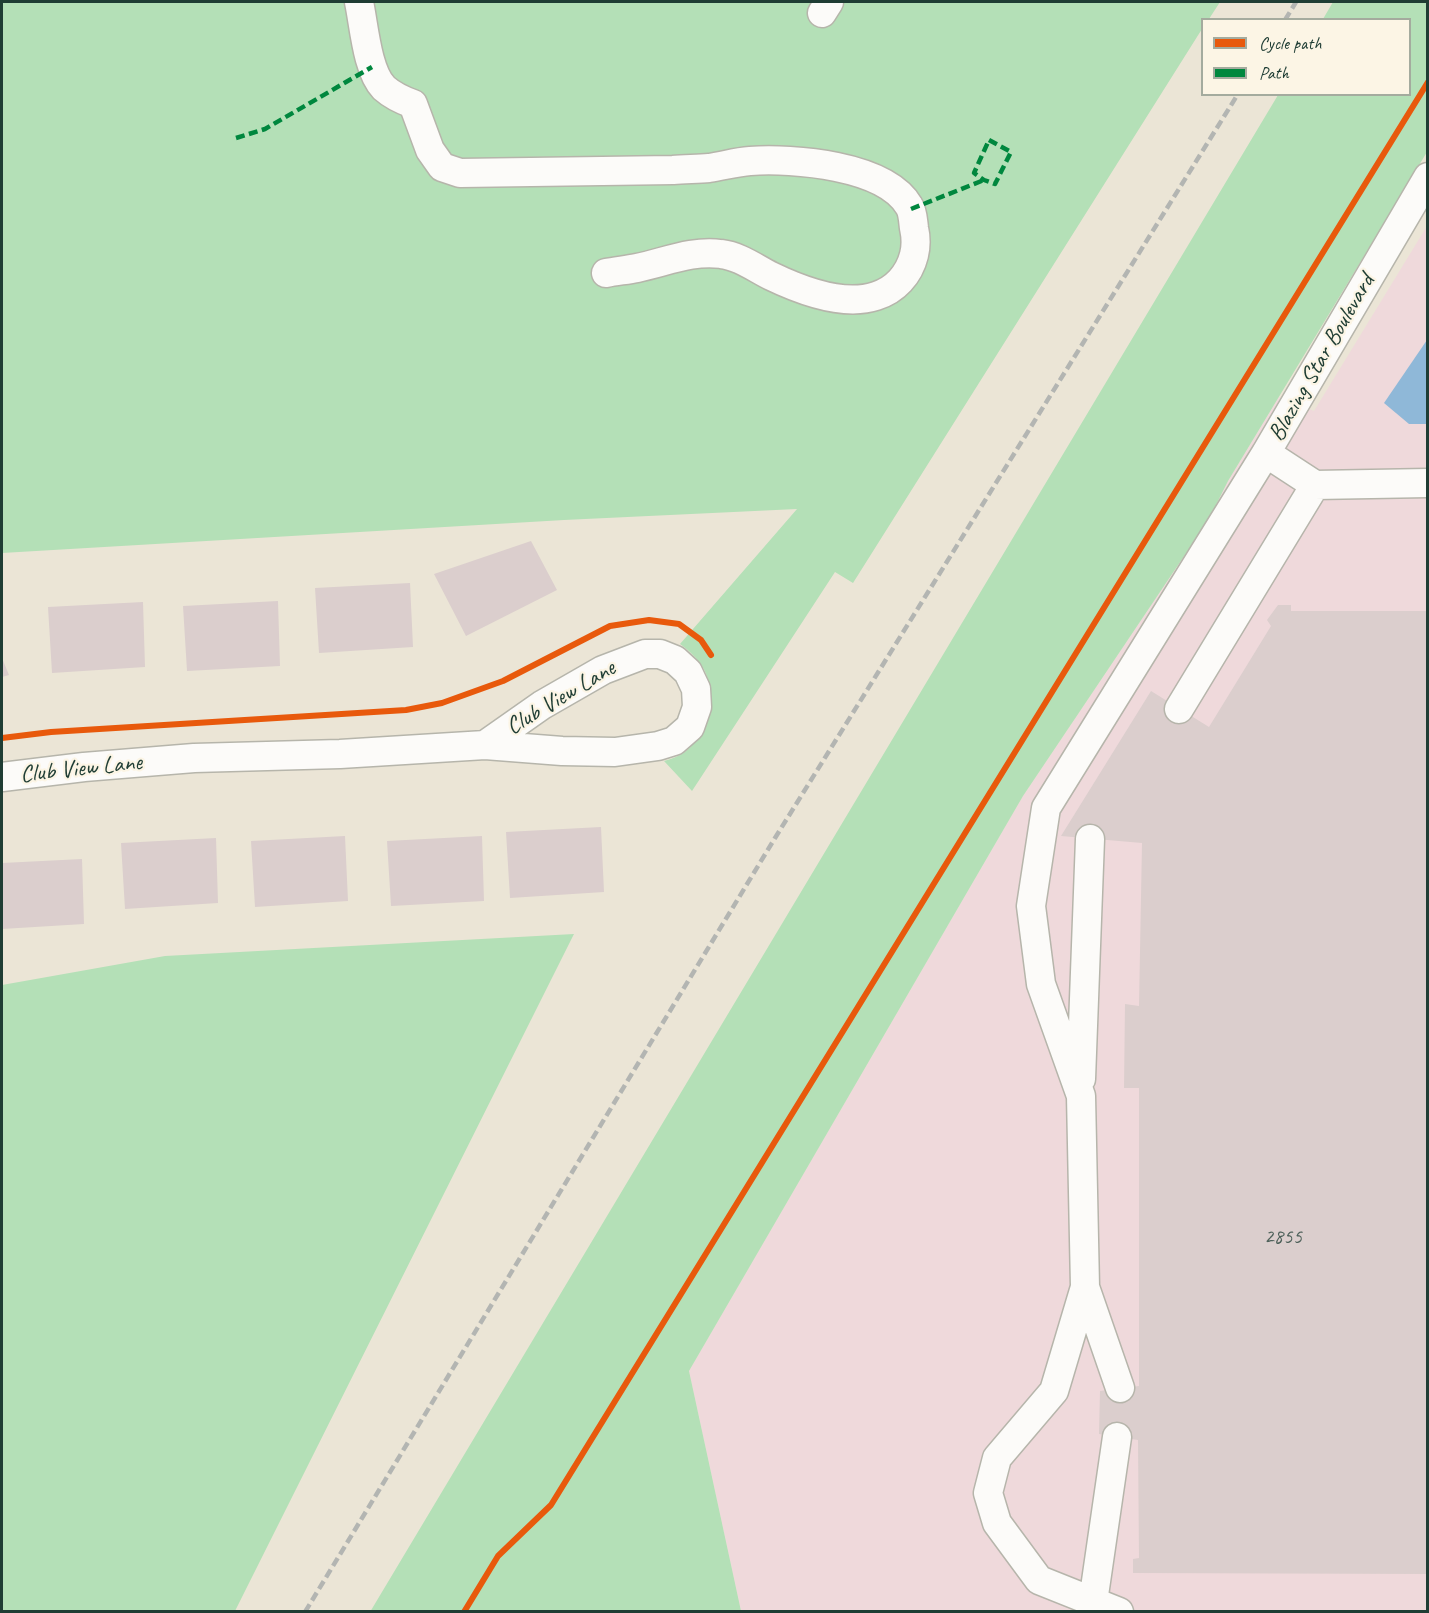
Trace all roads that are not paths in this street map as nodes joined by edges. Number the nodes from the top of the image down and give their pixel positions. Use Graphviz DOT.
graph roads {
  1 [pos="359,2"];
  2 [pos="1428,177"];
  3 [pos="606,273"];
  4 [pos="1266,453"];
  5 [pos="1428,483"];
  6 [pos="1315,485"];
  7 [pos="1179,709"];
  8 [pos="485,745"];
  9 [pos="2,777"];
  10 [pos="1090,838"];
  11 [pos="1081,1096"];
  12 [pos="1085,1287"];
  13 [pos="1120,1388"];
  14 [pos="1117,1437"];
  15 [pos="1106,1606"];
  1 -- 3 [label="street"];
  2 -- 4 [label="street, Blazing Star Boulevard"];
  4 -- 6 [label="street, Blazing Star Boulevard"];
  4 -- 11 [label="street"];
  5 -- 6 [label="street"];
  6 -- 7 [label="street"];
  8 -- 8 [label="street, Club View Lane"];
  8 -- 9 [label="street, Club View Lane"];
  10 -- 11 [label="street"];
  11 -- 12 [label="street"];
  12 -- 13 [label="street"];
  12 -- 15 [label="street"];
  14 -- 15 [label="street"];
}
